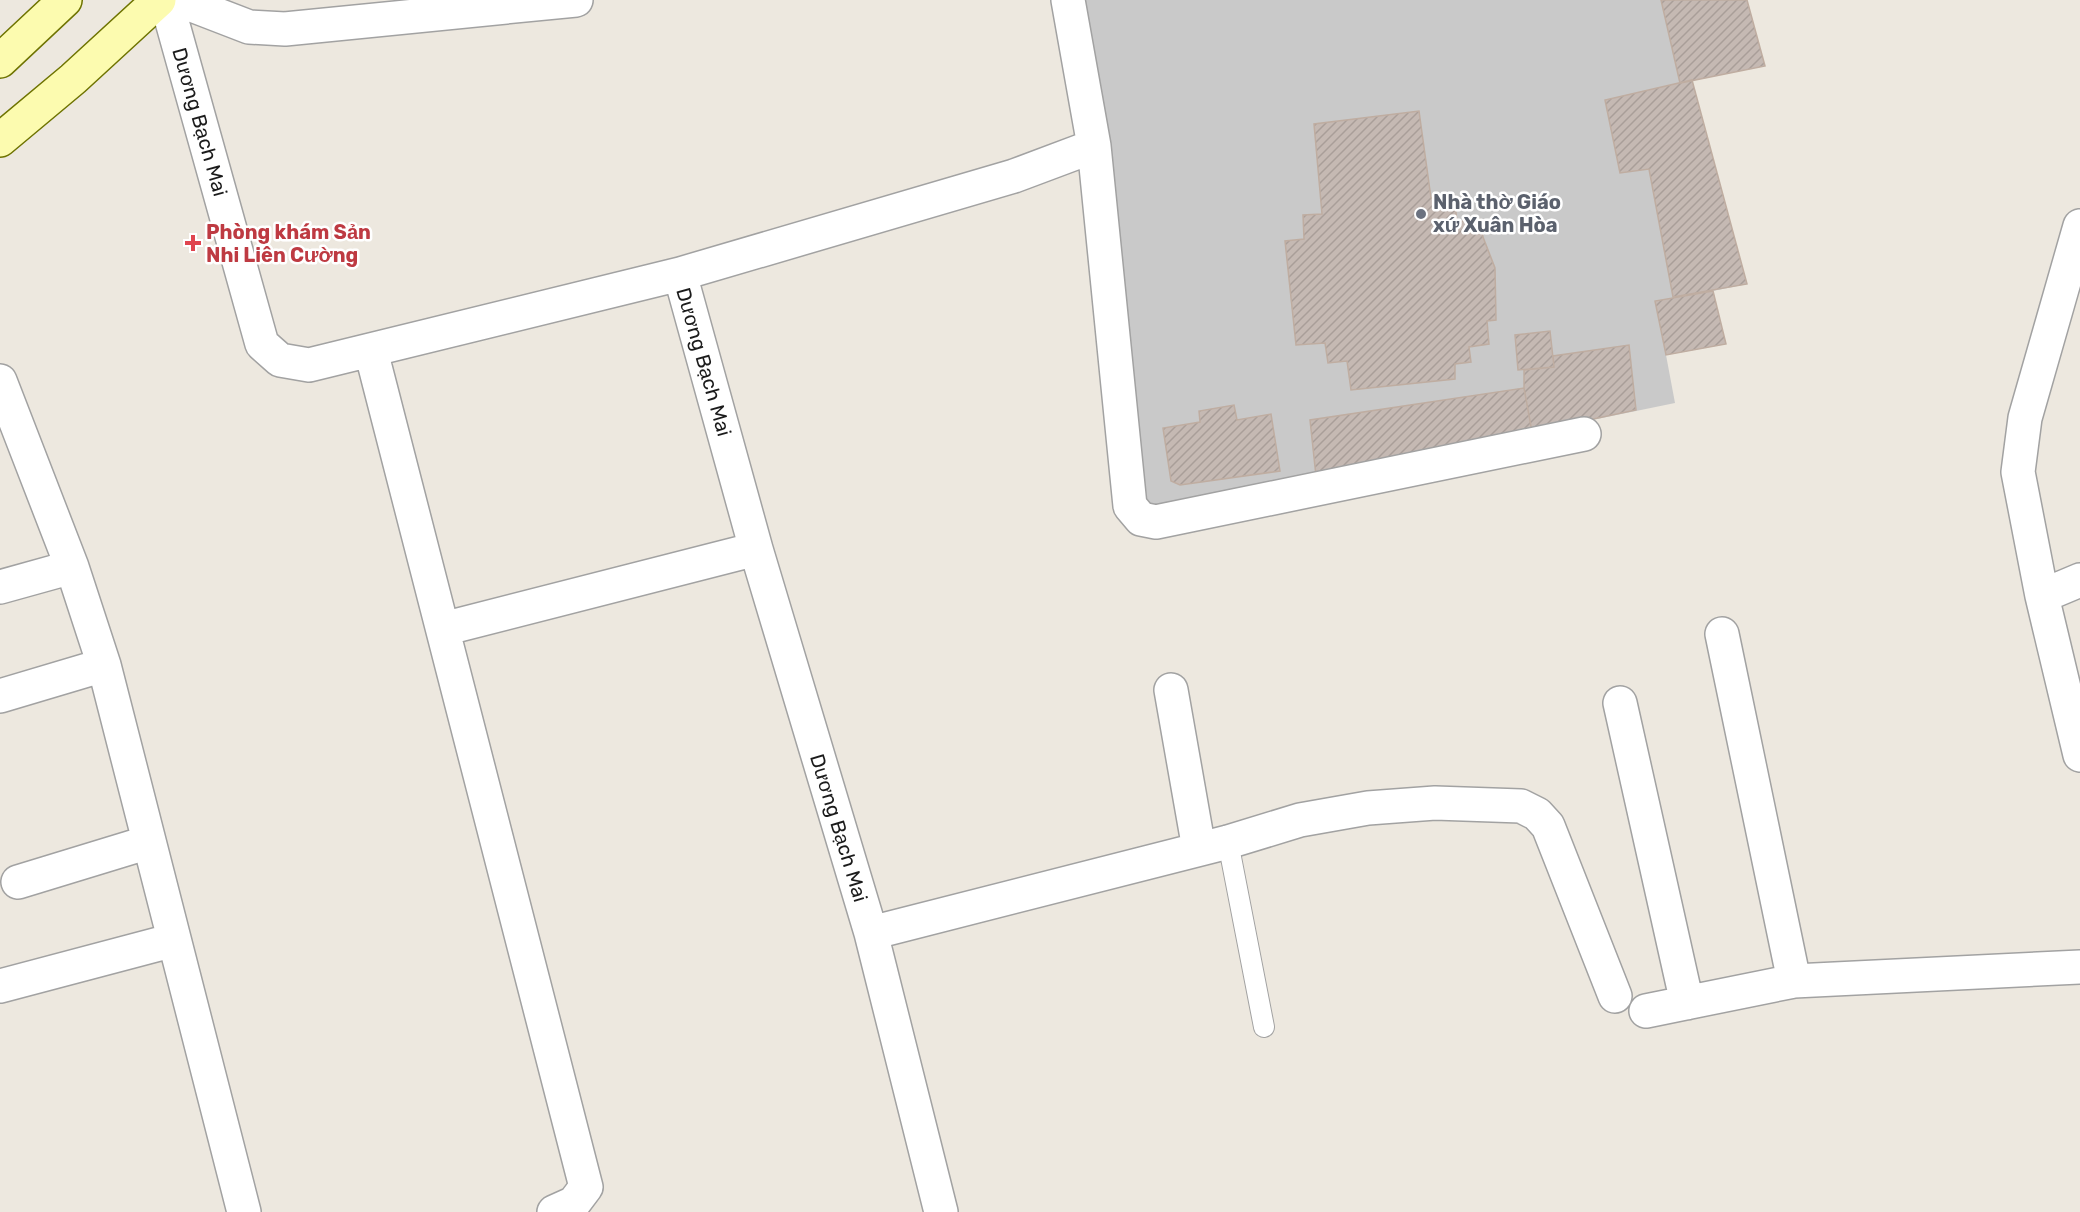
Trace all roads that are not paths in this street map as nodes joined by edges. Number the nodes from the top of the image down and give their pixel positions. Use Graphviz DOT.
graph roads {
  1 [pos="65,0"];
  2 [pos="159,0"];
  3 [pos="166,0"];
  4 [pos="179,0"];
  5 [pos="576,0"];
  6 [pos="1068,0"];
  7 [pos="0,61"];
  8 [pos="0,140"];
  9 [pos="1094,146"];
  10 [pos="2080,226"];
  11 [pos="680,274"];
  12 [pos="371,351"];
  13 [pos="0,381"];
  14 [pos="1584,434"];
  15 [pos="756,549"];
  16 [pos="72,567"];
  17 [pos="2080,580"];
  18 [pos="0,587"];
  19 [pos="2042,596"];
  20 [pos="443,629"];
  21 [pos="1722,634"];
  22 [pos="104,665"];
  23 [pos="1171,690"];
  24 [pos="0,696"];
  25 [pos="1620,704"];
  26 [pos="2080,754"];
  27 [pos="149,842"];
  28 [pos="1214,845"];
  29 [pos="18,882"];
  30 [pos="871,933"];
  31 [pos="174,940"];
  32 [pos="2080,968"];
  33 [pos="1794,981"];
  34 [pos="0,986"];
  35 [pos="1615,996"];
  36 [pos="1687,1003"];
  37 [pos="1646,1011"];
  38 [pos="1264,1027"];
  39 [pos="244,1212"];
  40 [pos="554,1212"];
  41 [pos="941,1212"];
  1 -- 7 [label="main road"];
  2 -- 8 [label="main road"];
  3 -- 12 [label="street, Dương Bạch Mai"];
  4 -- 5 [label="street"];
  6 -- 9 [label="street"];
  9 -- 11 [label="street"];
  9 -- 14 [label="street"];
  10 -- 19 [label="street"];
  11 -- 12 [label="street, Dương Bạch Mai"];
  11 -- 15 [label="street, Dương Bạch Mai"];
  12 -- 20 [label="street"];
  13 -- 16 [label="street"];
  15 -- 20 [label="street"];
  15 -- 30 [label="street, Dương Bạch Mai"];
  16 -- 18 [label="street"];
  16 -- 22 [label="street"];
  17 -- 19 [label="street"];
  19 -- 26 [label="street"];
  20 -- 40 [label="street"];
  21 -- 33 [label="street"];
  22 -- 24 [label="street"];
  22 -- 27 [label="street"];
  23 -- 28 [label="street"];
  25 -- 36 [label="street"];
  27 -- 29 [label="street"];
  27 -- 31 [label="street"];
  28 -- 30 [label="street"];
  28 -- 35 [label="street"];
  28 -- 38 [label="lane"];
  30 -- 41 [label="street, Dương Bạch Mai"];
  31 -- 34 [label="street"];
  31 -- 39 [label="street"];
  32 -- 33 [label="street"];
  33 -- 36 [label="street"];
  36 -- 37 [label="street"];
}
